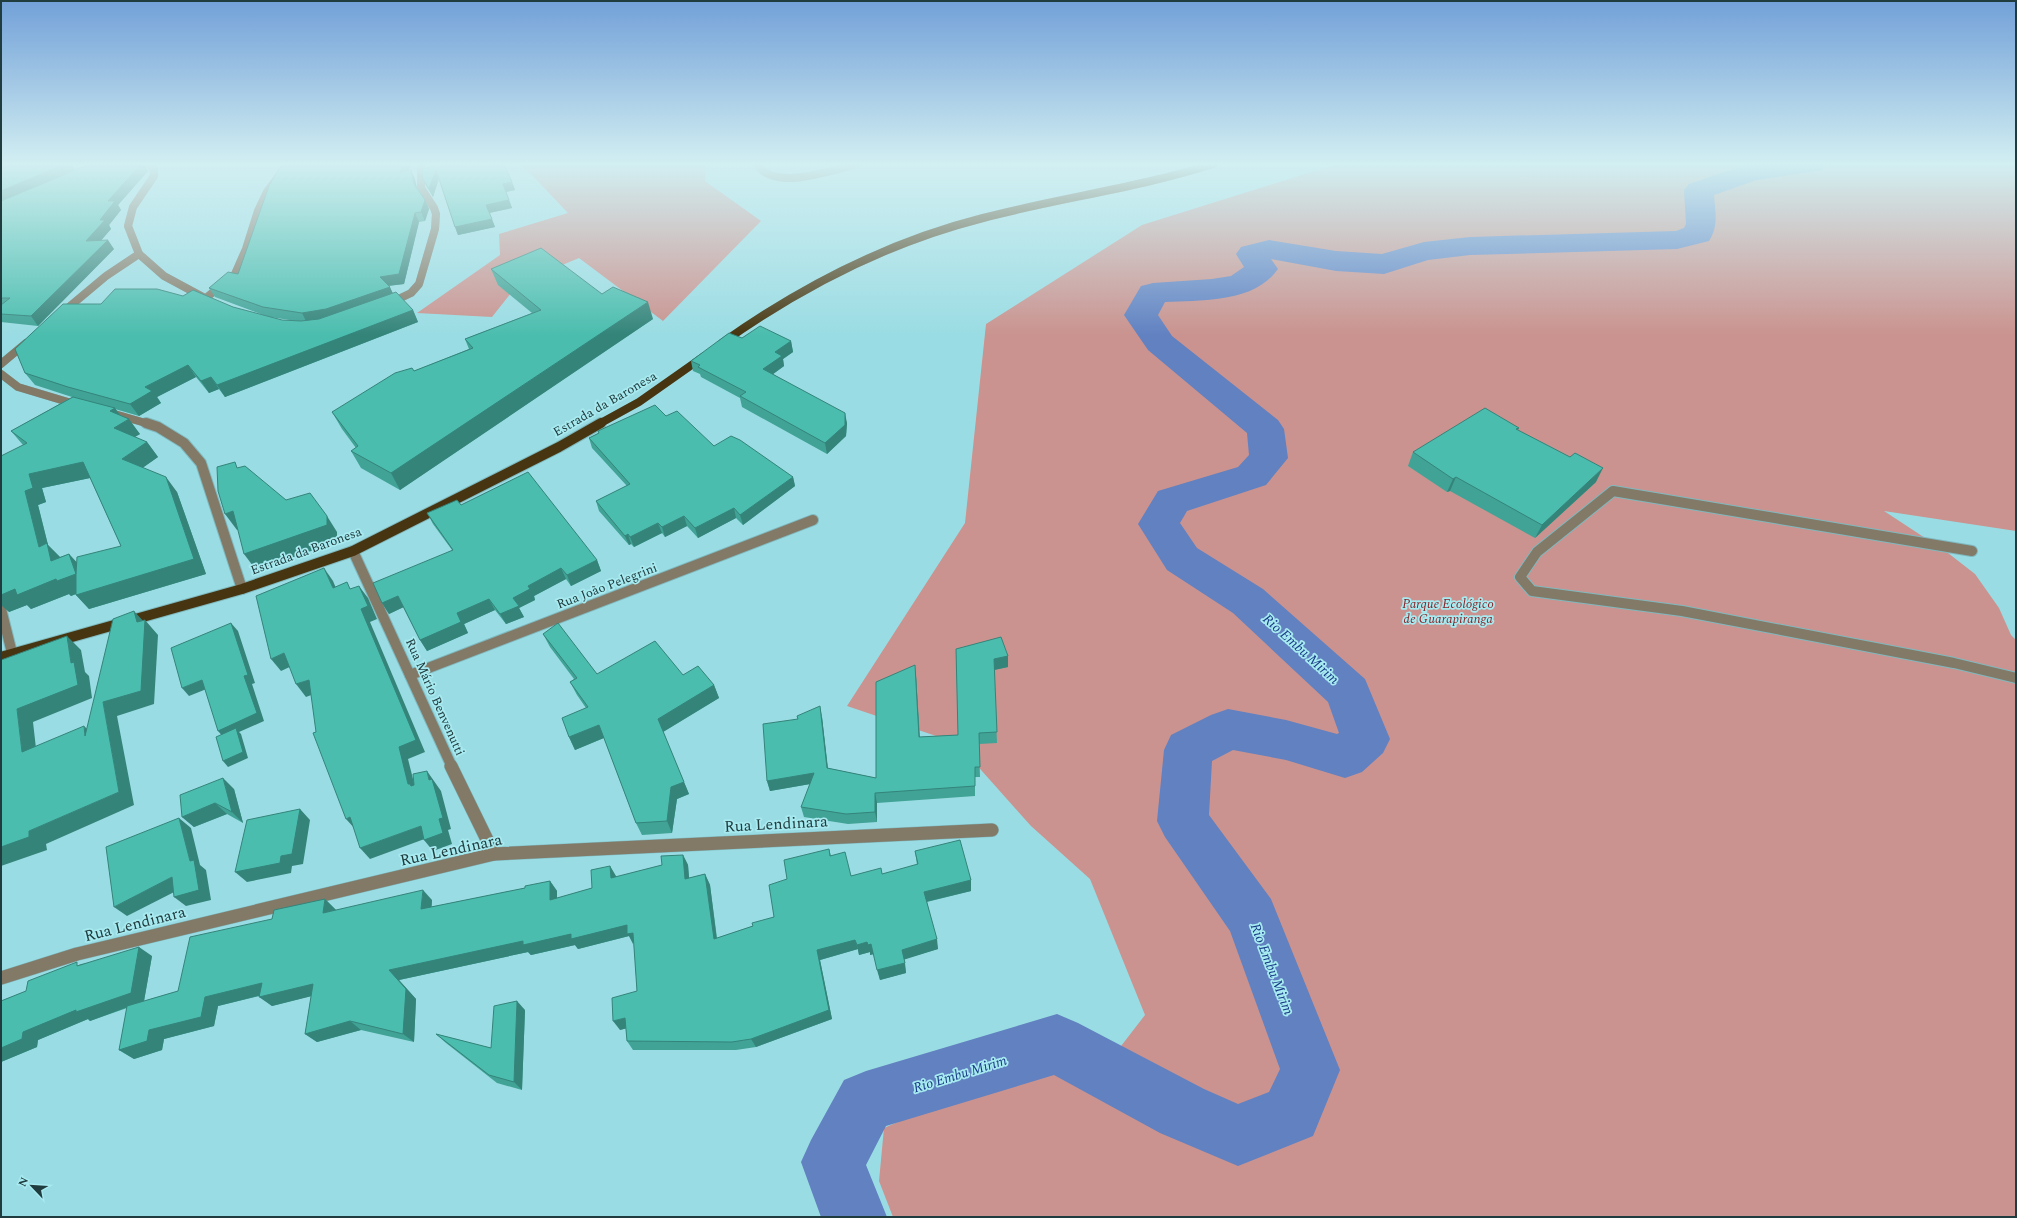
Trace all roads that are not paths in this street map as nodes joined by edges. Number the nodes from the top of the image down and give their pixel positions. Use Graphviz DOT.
graph roads {
  1 [pos="129,221"];
  2 [pos="255,221"];
  3 [pos="435,221"];
  4 [pos="977,221"];
  5 [pos="139,254"];
  6 [pos="385,304"];
  7 [pos="54,320"];
  8 [pos="32,338"];
  9 [pos="1,364"];
  10 [pos="1,374"];
  11 [pos="90,408"];
  12 [pos="104,412"];
  13 [pos="812,520"];
  14 [pos="353,551"];
  15 [pos="1972,551"];
  16 [pos="242,589"];
  17 [pos="1,609"];
  18 [pos="12,654"];
  19 [pos="1,656"];
  20 [pos="410,675"];
  21 [pos="2016,678"];
  22 [pos="992,830"];
  23 [pos="494,854"];
  24 [pos="1,978"];
  1 -- 5 [label="street"];
  2 -- 5 [label="street"];
  3 -- 6 [label="street"];
  4 -- 14 [label="main road, Estrada da Baronesa"];
  5 -- 7 [label="street"];
  8 -- 9 [label="street"];
  10 -- 11 [label="street"];
  12 -- 16 [label="street"];
  13 -- 20 [label="street, Rua João Pelegrini"];
  14 -- 16 [label="main road, Estrada da Baronesa"];
  14 -- 20 [label="street, Rua Mário Benvenutti"];
  15 -- 21 [label="street"];
  16 -- 18 [label="main road, Estrada da Baronesa"];
  17 -- 18 [label="street"];
  18 -- 19 [label="main road, Estrada da Baronesa"];
  20 -- 23 [label="street, Rua Mário Benvenutti"];
  22 -- 23 [label="street, Rua Lendinara"];
  23 -- 24 [label="street, Rua Lendinara"];
}
